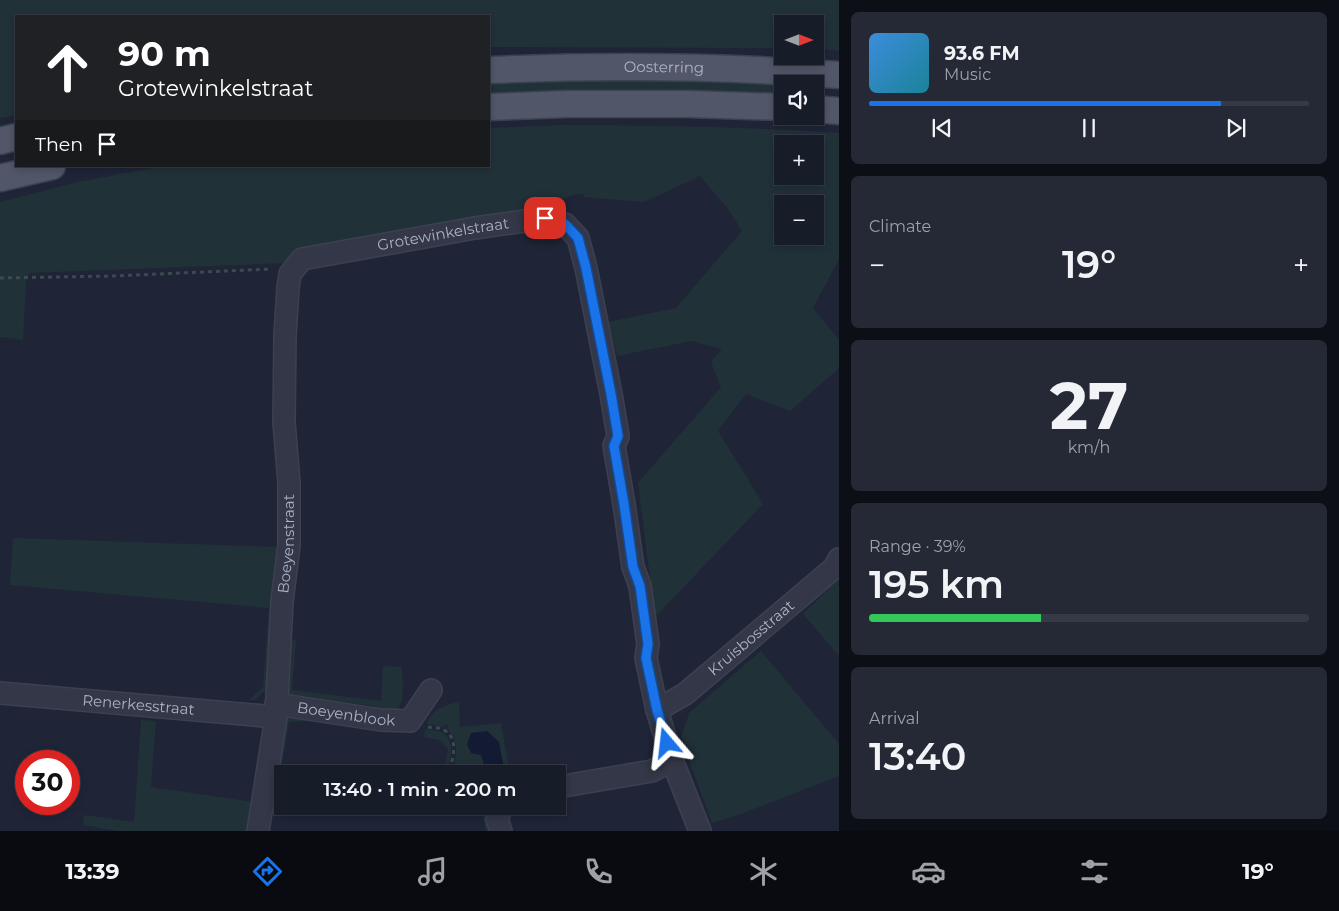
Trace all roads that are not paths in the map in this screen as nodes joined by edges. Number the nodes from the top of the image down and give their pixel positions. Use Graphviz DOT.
graph roads {
  1 [pos="490,70"];
  2 [pos="839,74"];
  3 [pos="490,107"];
  4 [pos="774,107"];
  5 [pos="824,110"];
  6 [pos="839,111"];
  7 [pos="15,137"];
  8 [pos="0,140"];
  9 [pos="48,167"];
  10 [pos="0,178"];
  11 [pos="298,264"];
  12 [pos="839,559"];
  13 [pos="431,690"];
  14 [pos="0,693"];
  15 [pos="657,710"];
  16 [pos="276,711"];
  17 [pos="672,760"];
  18 [pos="566,786"];
  19 [pos="499,815"];
  20 [pos="258,831"];
  21 [pos="501,831"];
  22 [pos="700,831"];
  1 -- 2 [label="main road, Oosterring"];
  3 -- 4 [label="main road"];
  5 -- 6 [label="main road"];
  7 -- 8 [label="main road"];
  9 -- 10 [label="main road"];
  11 -- 15 [label="street, Grotewinkelstraat"];
  11 -- 16 [label="street, Boeyenstraat"];
  12 -- 15 [label="street, Kruisbosstraat"];
  13 -- 16 [label="street, Boeyenblook"];
  14 -- 16 [label="street, Renerkesstraat"];
  15 -- 17 [label="street, Grotewinkelstraat"];
  16 -- 20 [label="street, Boeyenstraat"];
  17 -- 18 [label="street"];
  17 -- 22 [label="street, Grotewinkelstraat"];
  19 -- 21 [label="street"];
}
